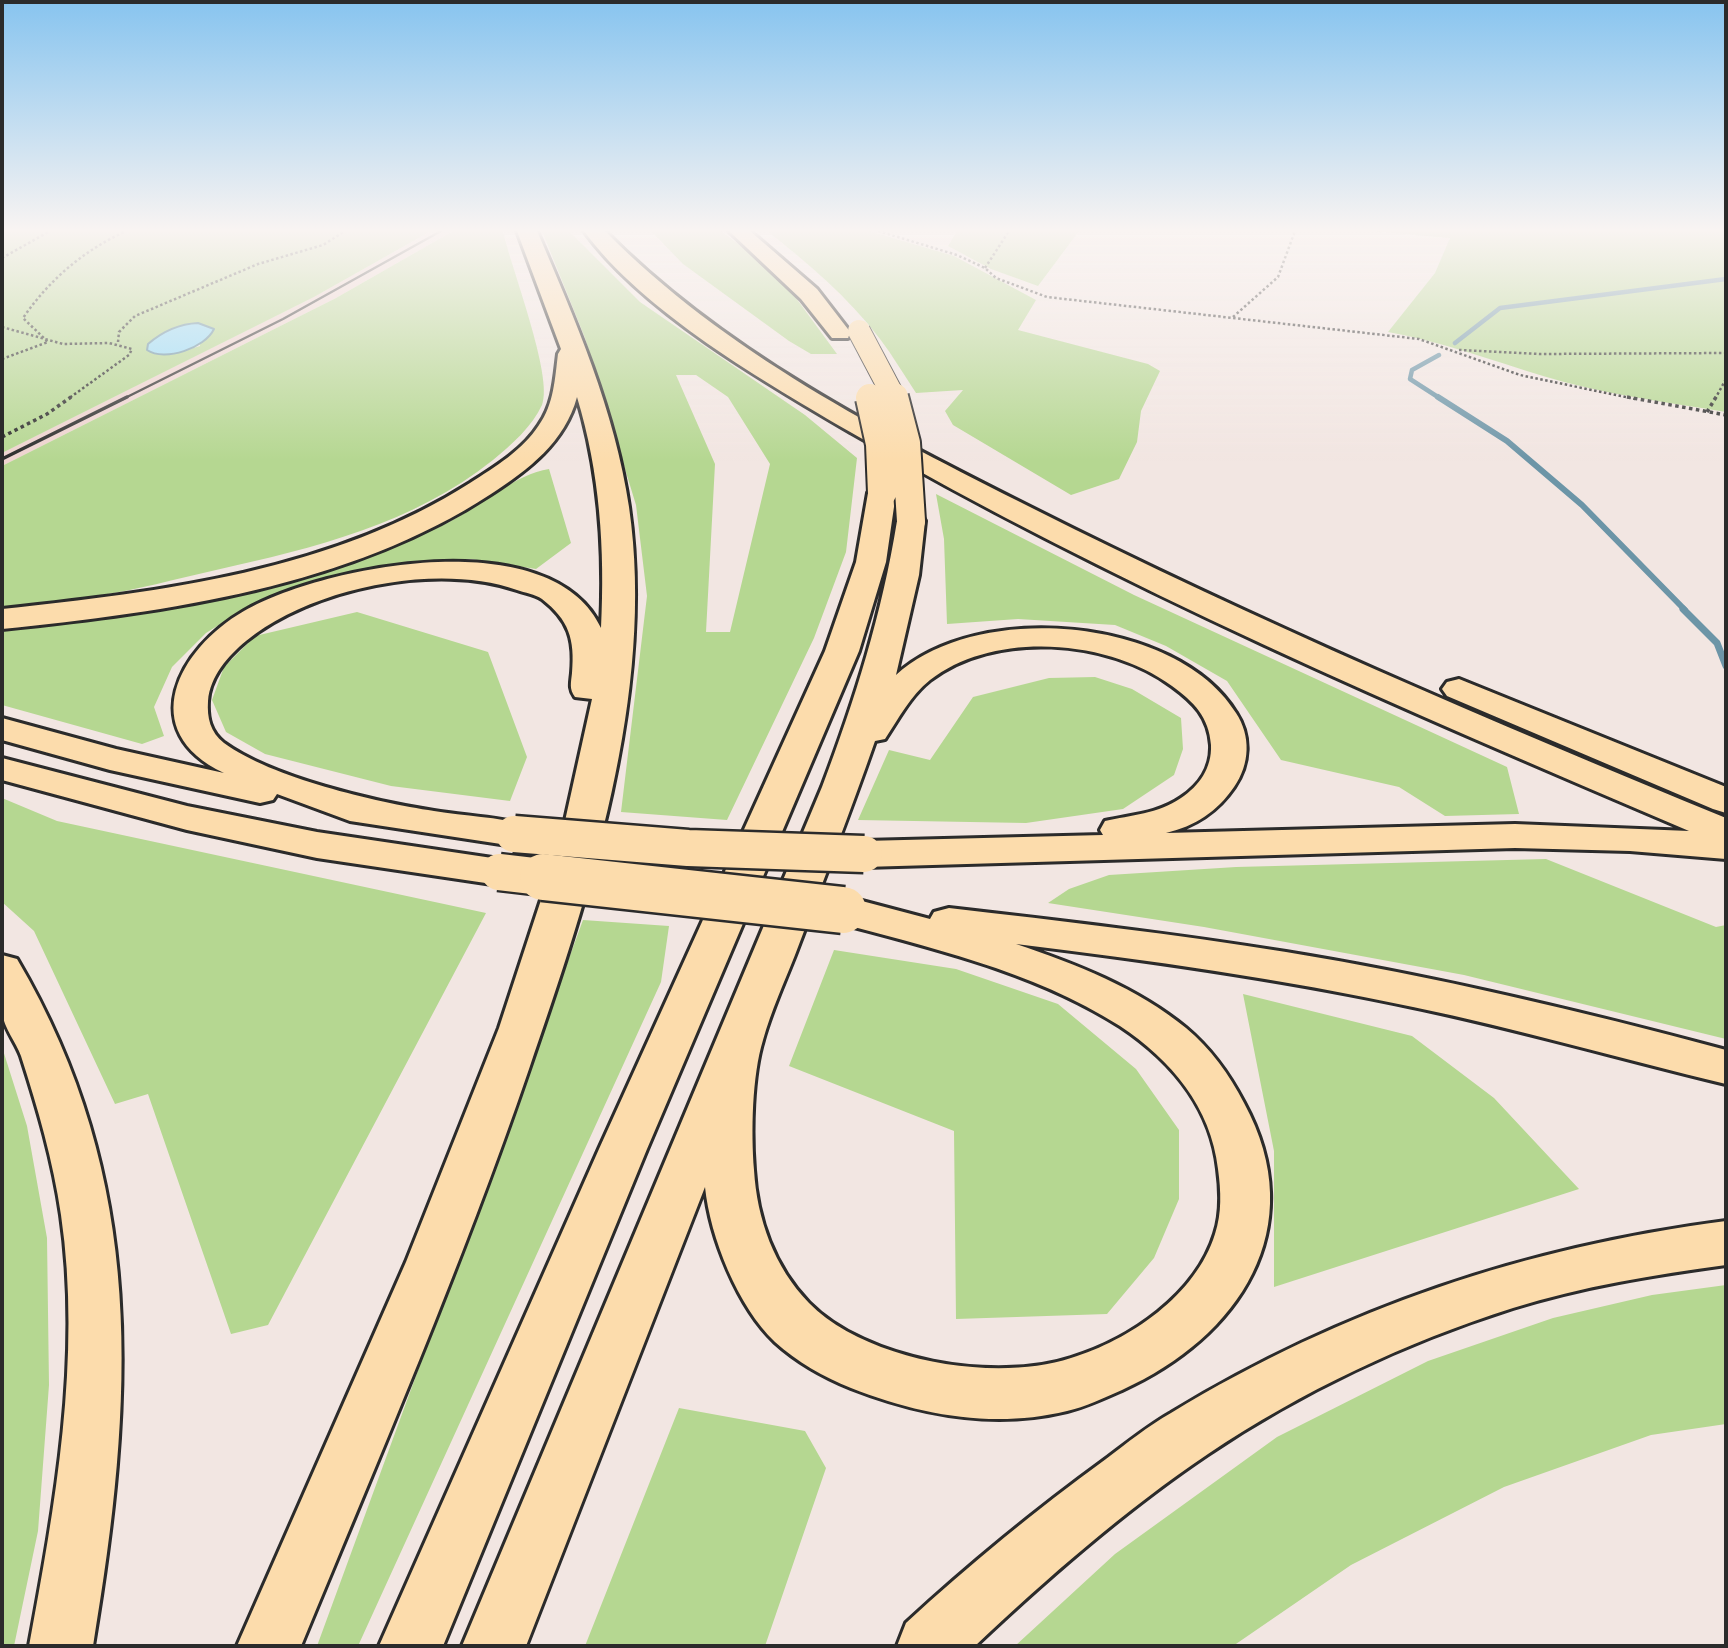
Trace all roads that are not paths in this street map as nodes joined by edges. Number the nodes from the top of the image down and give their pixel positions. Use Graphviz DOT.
graph roads {
  1 [pos="557,308"];
  2 [pos="680,308"];
  3 [pos="715,308"];
  4 [pos="821,308"];
  5 [pos="849,332"];
  6 [pos="571,342"];
  7 [pos="2,619"];
  8 [pos="2,729"];
  9 [pos="2,769"];
  10 [pos="838,790"];
  11 [pos="1726,801"];
  12 [pos="373,813"];
  13 [pos="588,813"];
  14 [pos="1726,832"];
  15 [pos="1726,846"];
  16 [pos="964,852"];
  17 [pos="843,910"];
  18 [pos="2,970"];
  19 [pos="739,1043"];
  20 [pos="1726,1067"];
  21 [pos="1726,1243"];
  22 [pos="61,1646"];
  23 [pos="269,1646"];
  24 [pos="411,1646"];
  25 [pos="494,1646"];
  26 [pos="929,1646"];
  1 -- 6 [label="highway"];
  2 -- 14 [label="highway"];
  3 -- 11 [label="highway"];
  4 -- 5 [label="highway"];
  5 -- 10 [label="highway, bridge"];
  5 -- 24 [label="highway, bridge"];
  6 -- 7 [label="highway"];
  6 -- 13 [label="highway"];
  8 -- 12 [label="highway"];
  9 -- 17 [label="highway, bridge"];
  10 -- 16 [label="highway"];
  10 -- 19 [label="highway"];
  12 -- 13 [label="highway"];
  12 -- 16 [label="highway, bridge"];
  13 -- 23 [label="highway"];
  15 -- 16 [label="highway"];
  17 -- 19 [label="highway"];
  17 -- 20 [label="highway"];
  18 -- 22 [label="highway"];
  19 -- 25 [label="highway"];
  21 -- 26 [label="highway"];
}
